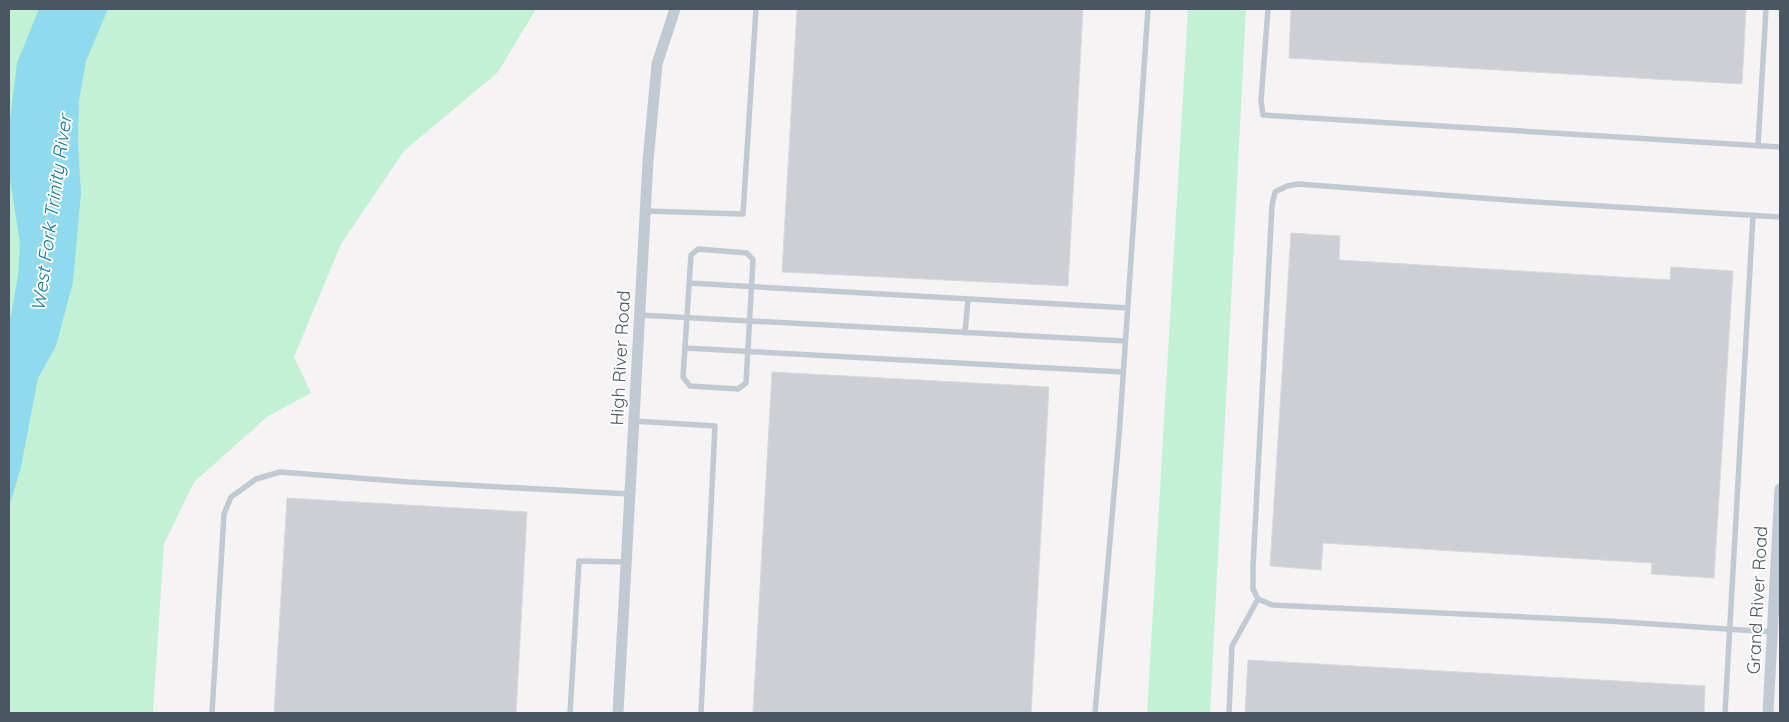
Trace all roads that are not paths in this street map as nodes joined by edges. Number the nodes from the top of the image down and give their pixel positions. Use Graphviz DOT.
graph roads {
  1 [pos="675,9"];
  2 [pos="756,9"];
  3 [pos="1148,9"];
  4 [pos="1268,9"];
  5 [pos="1766,9"];
  6 [pos="1758,146"];
  7 [pos="1780,147"];
  8 [pos="646,210"];
  9 [pos="1753,215"];
  10 [pos="1780,217"];
  11 [pos="689,283"];
  12 [pos="752,287"];
  13 [pos="968,299"];
  14 [pos="1128,308"];
  15 [pos="640,315"];
  16 [pos="687,317"];
  17 [pos="749,321"];
  18 [pos="965,333"];
  19 [pos="1125,341"];
  20 [pos="684,348"];
  21 [pos="748,351"];
  22 [pos="1123,372"];
  23 [pos="634,422"];
  24 [pos="1780,489"];
  25 [pos="630,494"];
  26 [pos="1779,553"];
  27 [pos="626,562"];
  28 [pos="1777,594"];
  29 [pos="1258,598"];
  30 [pos="1731,629"];
  31 [pos="1772,632"];
  32 [pos="212,713"];
  33 [pos="570,713"];
  34 [pos="618,713"];
  35 [pos="701,713"];
  36 [pos="1095,713"];
  37 [pos="1229,713"];
  38 [pos="1725,713"];
  39 [pos="1768,713"];
  1 -- 8 [label="street, High River Road"];
  2 -- 8 [label="lane"];
  3 -- 14 [label="lane"];
  4 -- 6 [label="lane"];
  5 -- 6 [label="lane"];
  6 -- 7 [label="lane"];
  8 -- 15 [label="street, High River Road"];
  9 -- 10 [label="lane"];
  9 -- 29 [label="lane"];
  9 -- 30 [label="lane"];
  11 -- 12 [label="lane"];
  11 -- 12 [label="lane"];
  11 -- 16 [label="lane"];
  12 -- 13 [label="lane"];
  12 -- 17 [label="lane"];
  13 -- 14 [label="lane"];
  13 -- 18 [label="lane"];
  14 -- 19 [label="lane"];
  15 -- 16 [label="lane"];
  15 -- 23 [label="street, High River Road"];
  16 -- 17 [label="lane"];
  16 -- 20 [label="lane"];
  17 -- 18 [label="lane"];
  17 -- 21 [label="lane"];
  18 -- 19 [label="lane"];
  19 -- 22 [label="lane"];
  20 -- 21 [label="lane"];
  20 -- 21 [label="lane"];
  21 -- 22 [label="lane"];
  22 -- 36 [label="lane"];
  23 -- 25 [label="street, High River Road"];
  23 -- 35 [label="lane"];
  24 -- 26 [label="street, Grand River Road"];
  25 -- 27 [label="street, High River Road"];
  25 -- 32 [label="lane"];
  26 -- 28 [label="street, Grand River Road"];
  27 -- 33 [label="lane"];
  27 -- 34 [label="street, High River Road"];
  28 -- 31 [label="street, Grand River Road"];
  29 -- 30 [label="lane"];
  29 -- 37 [label="lane"];
  30 -- 31 [label="lane"];
  30 -- 38 [label="lane"];
  31 -- 39 [label="street, Grand River Road"];
}
